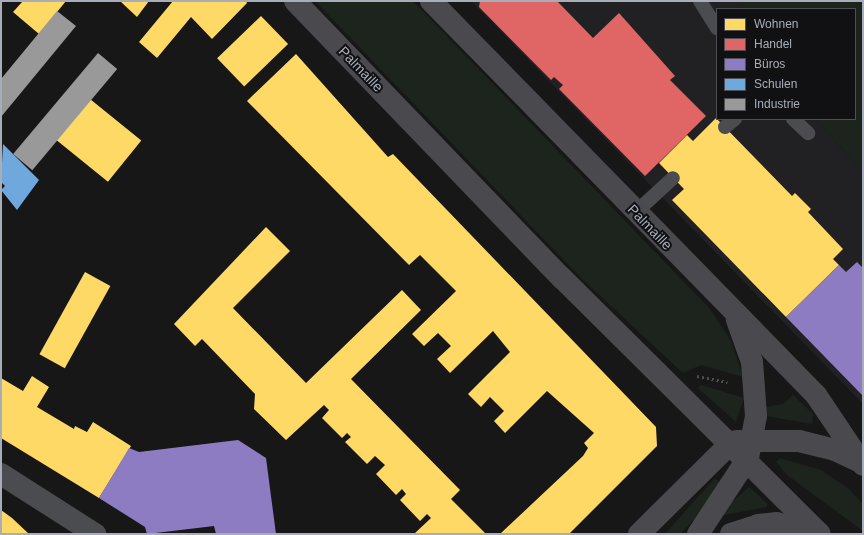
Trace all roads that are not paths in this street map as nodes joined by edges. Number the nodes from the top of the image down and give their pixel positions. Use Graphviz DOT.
graph roads {
  1 [pos="295,1"];
  2 [pos="431,1"];
  3 [pos="700,1"];
  4 [pos="716,26"];
  5 [pos="794,120"];
  6 [pos="808,133"];
  7 [pos="673,178"];
  8 [pos="636,212"];
  9 [pos="734,313"];
  10 [pos="744,446"];
  11 [pos="861,463"];
  12 [pos="1,474"];
  13 [pos="94,534"];
  14 [pos="639,534"];
  15 [pos="698,534"];
  16 [pos="731,534"];
  17 [pos="820,534"];
  1 -- 10 [label="main road, Palmaille"];
  2 -- 8 [label="main road, Palmaille"];
  3 -- 4 [label="lane"];
  5 -- 6 [label="lane"];
  7 -- 8 [label="lane"];
  8 -- 9 [label="main road, Palmaille"];
  9 -- 10 [label="main road"];
  9 -- 11 [label="main road, Palmaille"];
  10 -- 11 [label="main road, Palmaille"];
  10 -- 14 [label="main road"];
  10 -- 15 [label="main road"];
  10 -- 17 [label="main road, Palmaille"];
  12 -- 13 [label="street"];
  16 -- 17 [label="main road"];
}
